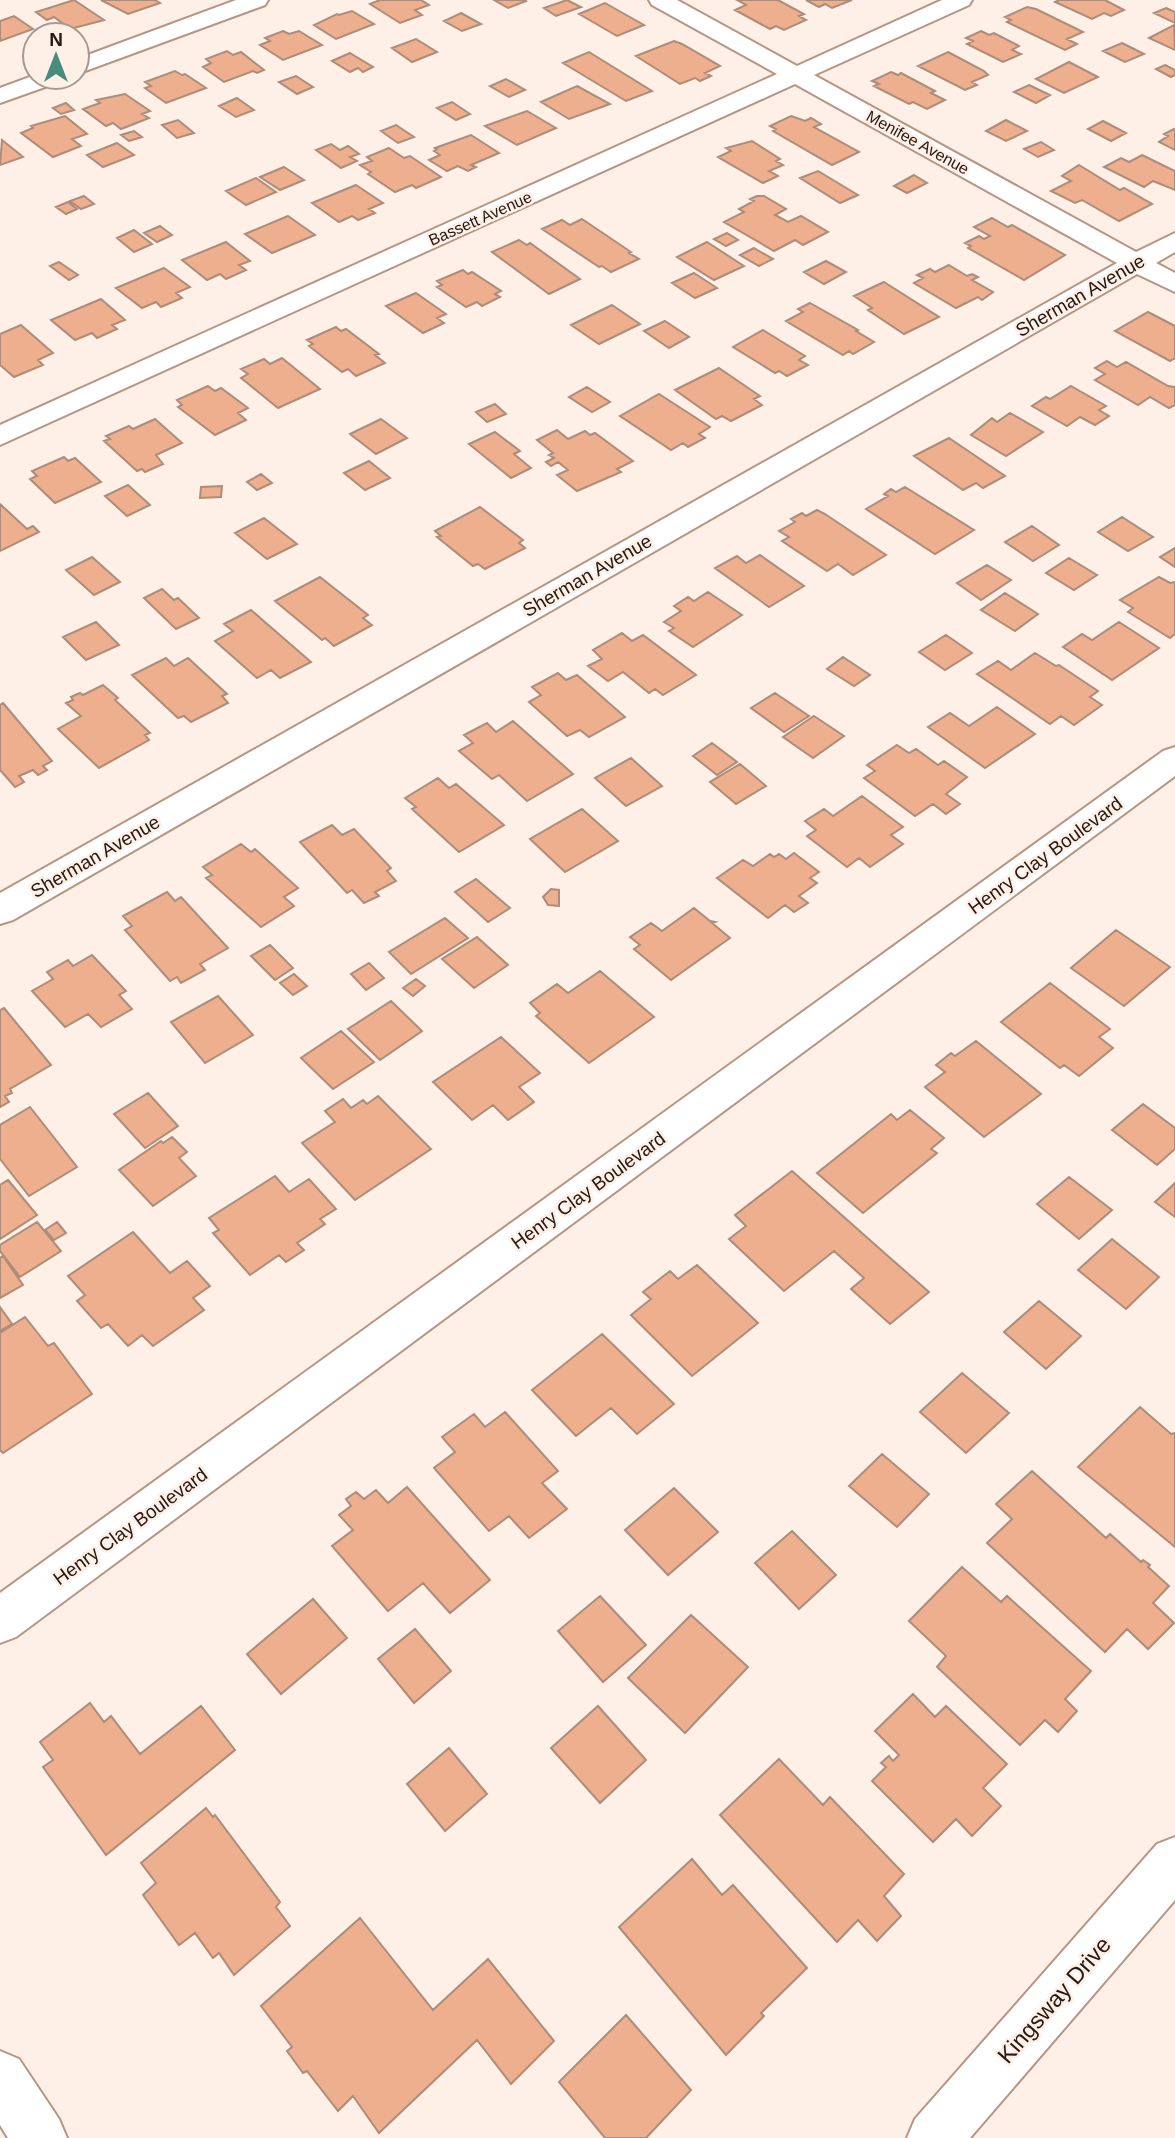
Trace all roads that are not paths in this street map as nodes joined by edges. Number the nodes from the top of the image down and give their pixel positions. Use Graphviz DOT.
graph roads {
  1 [pos="257,0"];
  2 [pos="660,0"];
  3 [pos="961,0"];
  4 [pos="91,62"];
  5 [pos="796,75"];
  6 [pos="21,88"];
  7 [pos="0,96"];
  8 [pos="1175,241"];
  9 [pos="1136,263"];
  10 [pos="1175,284"];
  11 [pos="0,436"];
  12 [pos="1175,760"];
  13 [pos="0,910"];
  14 [pos="0,1621"];
  15 [pos="1175,1862"];
  16 [pos="0,2078"];
  17 [pos="40,2138"];
  18 [pos="934,2138"];
  1 -- 4 [label="street"];
  2 -- 5 [label="street, Menifee Avenue"];
  3 -- 5 [label="street, Bassett Avenue"];
  5 -- 9 [label="street, Menifee Avenue"];
  5 -- 11 [label="street, Bassett Avenue"];
  6 -- 7 [label="street"];
  8 -- 9 [label="street, Sherman Avenue"];
  9 -- 10 [label="street, Menifee Avenue"];
  9 -- 13 [label="street, Sherman Avenue"];
  12 -- 14 [label="street, Henry Clay Boulevard"];
  15 -- 18 [label="street, Kingsway Drive"];
  16 -- 17 [label="street"];
}
